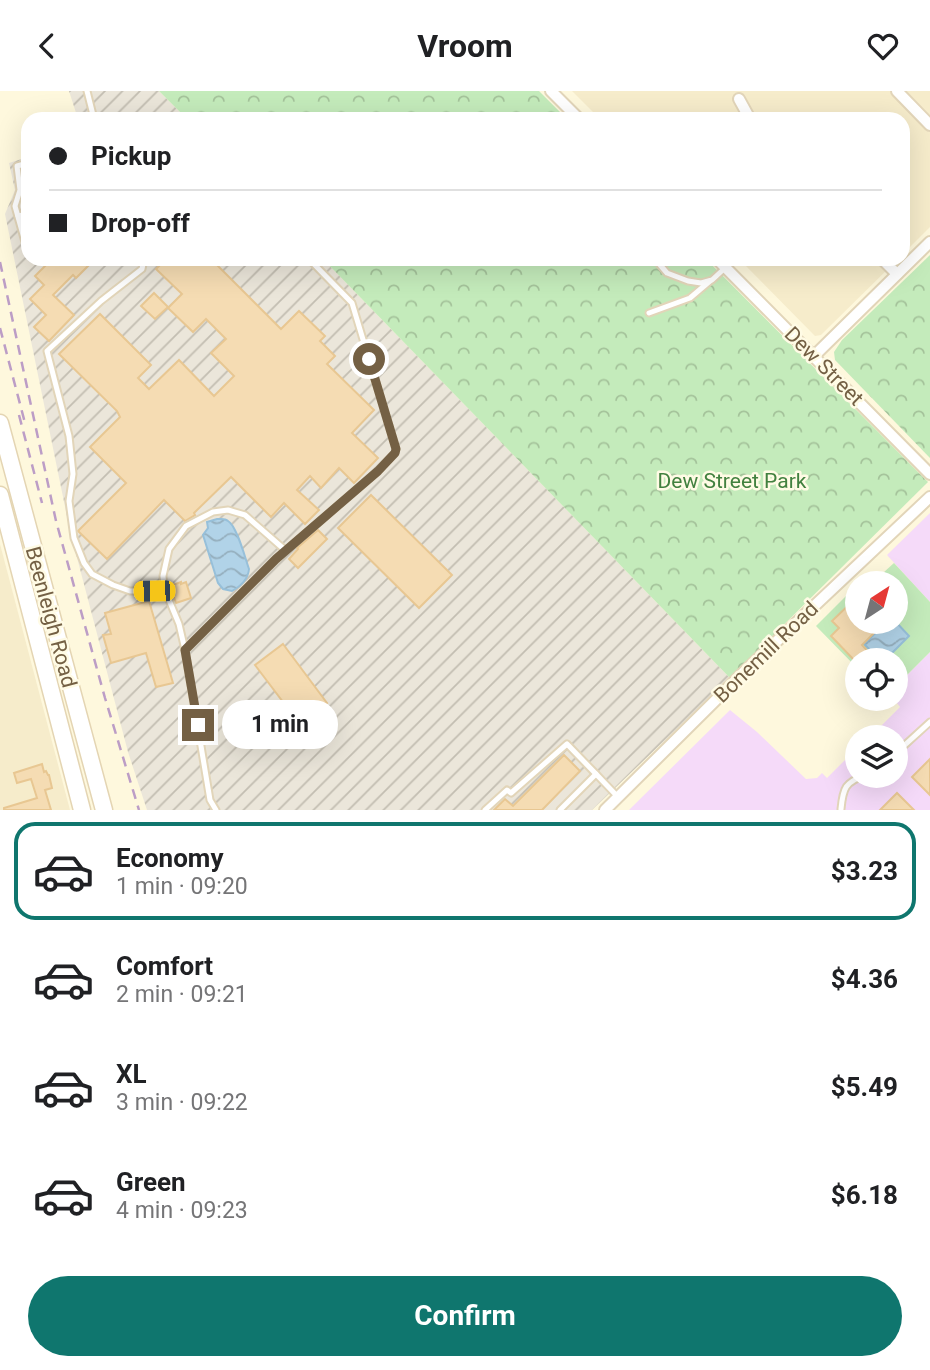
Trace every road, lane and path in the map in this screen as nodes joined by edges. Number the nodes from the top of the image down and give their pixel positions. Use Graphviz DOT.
graph roads {
  1 [pos="87,91"];
  2 [pos="551,91"];
  3 [pos="897,91"];
  4 [pos="739,99"];
  5 [pos="92,112"];
  6 [pos="572,112"];
  7 [pos="746,112"];
  8 [pos="930,125"];
  9 [pos="21,165"];
  10 [pos="20,190"];
  11 [pos="21,215"];
  12 [pos="18,216"];
  13 [pos="21,227"];
  14 [pos="930,242"];
  15 [pos="910,261"];
  16 [pos="143,266"];
  17 [pos="316,266"];
  18 [pos="661,266"];
  19 [pos="720,266"];
  20 [pos="725,266"];
  21 [pos="889,266"];
  22 [pos="905,266"];
  23 [pos="897,274"];
  24 [pos="712,280"];
  25 [pos="649,313"];
  26 [pos="814,356"];
  27 [pos="0,423"];
  28 [pos="930,474"];
  29 [pos="0,495"];
  30 [pos="930,497"];
  31 [pos="285,550"];
  32 [pos="164,588"];
  33 [pos="185,650"];
  34 [pos="930,722"];
  35 [pos="908,742"];
  36 [pos="596,774"];
  37 [pos="846,788"];
  38 [pos="618,797"];
  39 [pos="841,809"];
  40 [pos="82,810"];
  41 [pos="104,810"];
  42 [pos="216,810"];
  43 [pos="485,810"];
  44 [pos="560,810"];
  45 [pos="605,810"];
  1 -- 5 [label="lane"];
  2 -- 6 [label="street"];
  3 -- 8 [label="street"];
  4 -- 7 [label="street"];
  9 -- 10 [label="lane"];
  10 -- 12 [label="lane"];
  11 -- 12 [label="lane"];
  12 -- 13 [label="lane"];
  14 -- 15 [label="street"];
  16 -- 32 [label="lane"];
  17 -- 31 [label="lane"];
  18 -- 24 [label="lane"];
  19 -- 24 [label="lane"];
  20 -- 26 [label="street, Dew Street"];
  21 -- 23 [label="street"];
  22 -- 23 [label="street"];
  23 -- 26 [label="street"];
  24 -- 25 [label="lane"];
  26 -- 28 [label="street, Dew Street"];
  27 -- 41 [label="main road, Beenleigh Road"];
  29 -- 40 [label="main road, Beenleigh Road"];
  30 -- 38 [label="street, Bonemill Road"];
  31 -- 32 [label="lane"];
  31 -- 33 [label="lane"];
  32 -- 33 [label="lane"];
  33 -- 42 [label="lane"];
  34 -- 35 [label="lane"];
  36 -- 38 [label="lane"];
  36 -- 43 [label="lane"];
  36 -- 44 [label="lane"];
  37 -- 39 [label="lane"];
  38 -- 45 [label="street, Bonemill Road"];
}
